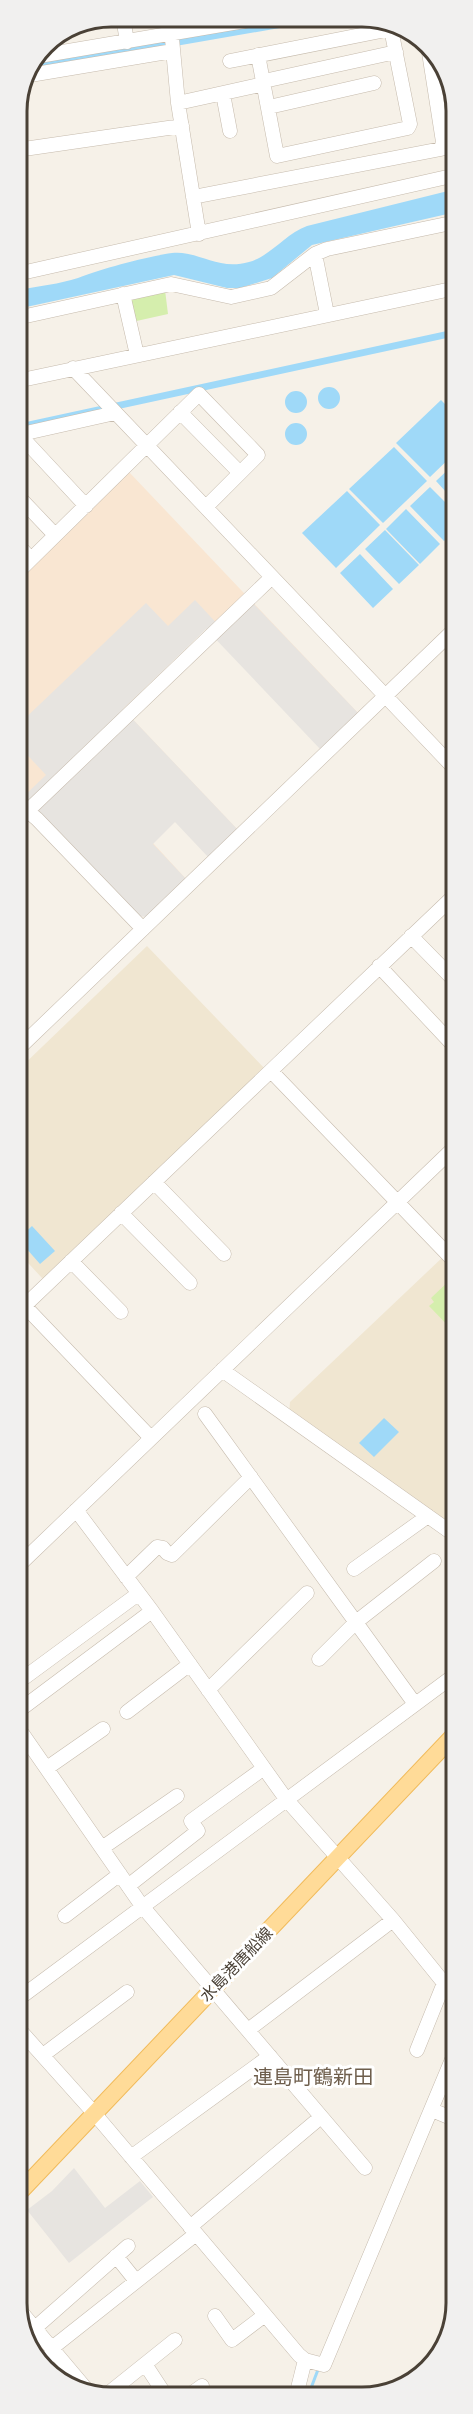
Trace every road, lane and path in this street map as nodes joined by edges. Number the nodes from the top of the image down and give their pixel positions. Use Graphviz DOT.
graph roads {
  1 [pos="125,27"];
  2 [pos="171,27"];
  3 [pos="231,27"];
  4 [pos="384,30"];
  5 [pos="393,33"];
  6 [pos="127,42"];
  7 [pos="173,43"];
  8 [pos="396,52"];
  9 [pos="50,54"];
  10 [pos="258,55"];
  11 [pos="230,61"];
  12 [pos="430,62"];
  13 [pos="36,74"];
  14 [pos="264,82"];
  15 [pos="374,83"];
  16 [pos="223,94"];
  17 [pos="178,103"];
  18 [pos="269,107"];
  19 [pos="182,126"];
  20 [pos="230,131"];
  21 [pos="27,149"];
  22 [pos="446,177"];
  23 [pos="193,197"];
  24 [pos="446,224"];
  25 [pos="199,234"];
  26 [pos="315,254"];
  27 [pos="27,272"];
  28 [pos="446,290"];
  29 [pos="123,294"];
  30 [pos="327,314"];
  31 [pos="27,316"];
  32 [pos="137,355"];
  33 [pos="73,368"];
  34 [pos="27,379"];
  35 [pos="111,410"];
  36 [pos="180,412"];
  37 [pos="27,433"];
  38 [pos="27,444"];
  39 [pos="147,447"];
  40 [pos="240,473"];
  41 [pos="27,506"];
  42 [pos="86,506"];
  43 [pos="206,507"];
  44 [pos="55,535"];
  45 [pos="27,554"];
  46 [pos="32,559"];
  47 [pos="27,564"];
  48 [pos="272,577"];
  49 [pos="446,638"];
  50 [pos="385,697"];
  51 [pos="446,760"];
  52 [pos="27,805"];
  53 [pos="27,815"];
  54 [pos="446,903"];
  55 [pos="143,929"];
  56 [pos="411,936"];
  57 [pos="379,966"];
  58 [pos="446,972"];
  59 [pos="446,1037"];
  60 [pos="27,1040"];
  61 [pos="271,1071"];
  62 [pos="446,1161"];
  63 [pos="154,1182"];
  64 [pos="398,1202"];
  65 [pos="121,1213"];
  66 [pos="446,1252"];
  67 [pos="224,1254"];
  68 [pos="71,1261"];
  69 [pos="190,1283"];
  70 [pos="27,1298"];
  71 [pos="121,1312"];
  72 [pos="27,1313"];
  73 [pos="222,1371"];
  74 [pos="205,1414"];
  75 [pos="151,1438"];
  76 [pos="250,1477"];
  77 [pos="76,1510"];
  78 [pos="428,1516"];
  79 [pos="446,1529"];
  80 [pos="27,1557"];
  81 [pos="434,1561"];
  82 [pos="354,1569"];
  83 [pos="126,1577"];
  84 [pos="308,1593"];
  85 [pos="138,1594"];
  86 [pos="152,1611"];
  87 [pos="356,1622"];
  88 [pos="319,1659"];
  89 [pos="190,1664"];
  90 [pos="27,1676"];
  91 [pos="446,1681"];
  92 [pos="208,1690"];
  93 [pos="415,1704"];
  94 [pos="27,1705"];
  95 [pos="127,1712"];
  96 [pos="103,1729"];
  97 [pos="27,1740"];
  98 [pos="446,1744"];
  99 [pos="46,1768"];
  100 [pos="264,1768"];
  101 [pos="177,1796"];
  102 [pos="286,1799"];
  103 [pos="102,1848"];
  104 [pos="336,1859"];
  105 [pos="120,1874"];
  106 [pos="128,1886"];
  107 [pos="142,1906"];
  108 [pos="65,1916"];
  109 [pos="393,1920"];
  110 [pos="444,1983"];
  111 [pos="213,1988"];
  112 [pos="27,1992"];
  113 [pos="127,1992"];
  114 [pos="248,2030"];
  115 [pos="27,2038"];
  116 [pos="417,2050"];
  117 [pos="42,2055"];
  118 [pos="270,2056"];
  119 [pos="446,2075"];
  120 [pos="432,2110"];
  121 [pos="94,2113"];
  122 [pos="446,2116"];
  123 [pos="315,2122"];
  124 [pos="131,2157"];
  125 [pos="365,2168"];
  126 [pos="27,2184"];
  127 [pos="193,2231"];
  128 [pos="128,2246"];
  129 [pos="117,2256"];
  130 [pos="136,2281"];
  131 [pos="265,2315"];
  132 [pos="214,2316"];
  133 [pos="35,2335"];
  134 [pos="175,2340"];
  135 [pos="53,2350"];
  136 [pos="46,2356"];
  137 [pos="315,2362"];
  138 [pos="145,2364"];
  139 [pos="79,2381"];
  140 [pos="116,2387"];
  141 [pos="160,2387"];
  142 [pos="301,2387"];
  1 -- 6 [label="street"];
  2 -- 7 [label="street"];
  3 -- 7 [label="street"];
  4 -- 10 [label="street"];
  5 -- 8 [label="street"];
  6 -- 7 [label="street"];
  6 -- 9 [label="street"];
  7 -- 13 [label="street"];
  7 -- 17 [label="street"];
  8 -- 14 [label="street"];
  8 -- 18 [label="street"];
  10 -- 11 [label="street"];
  10 -- 14 [label="street"];
  12 -- 23 [label="street"];
  14 -- 16 [label="street"];
  14 -- 18 [label="street"];
  15 -- 18 [label="street"];
  16 -- 17 [label="street"];
  16 -- 20 [label="street"];
  17 -- 19 [label="street"];
  19 -- 21 [label="street"];
  19 -- 23 [label="street"];
  22 -- 25 [label="street"];
  23 -- 25 [label="street"];
  24 -- 26 [label="street"];
  25 -- 27 [label="street"];
  26 -- 29 [label="street"];
  26 -- 30 [label="street"];
  28 -- 30 [label="street"];
  29 -- 31 [label="street"];
  29 -- 32 [label="street"];
  30 -- 32 [label="street"];
  32 -- 33 [label="street"];
  33 -- 34 [label="street"];
  33 -- 35 [label="street"];
  35 -- 37 [label="street"];
  35 -- 39 [label="street"];
  36 -- 39 [label="street"];
  36 -- 40 [label="street"];
  36 -- 40 [label="street"];
  38 -- 42 [label="street"];
  39 -- 42 [label="street"];
  39 -- 43 [label="street"];
  40 -- 43 [label="street"];
  41 -- 44 [label="street"];
  42 -- 44 [label="street"];
  43 -- 48 [label="street"];
  44 -- 46 [label="street"];
  45 -- 46 [label="street"];
  46 -- 47 [label="street"];
  48 -- 50 [label="street"];
  48 -- 52 [label="street"];
  49 -- 50 [label="street"];
  50 -- 51 [label="street"];
  50 -- 55 [label="street"];
  53 -- 55 [label="street"];
  54 -- 56 [label="street"];
  55 -- 60 [label="street"];
  56 -- 57 [label="street"];
  56 -- 58 [label="street"];
  57 -- 59 [label="street"];
  57 -- 61 [label="street"];
  61 -- 63 [label="street"];
  61 -- 64 [label="street"];
  62 -- 64 [label="street"];
  63 -- 65 [label="street"];
  63 -- 67 [label="street"];
  64 -- 66 [label="street"];
  64 -- 73 [label="street"];
  65 -- 68 [label="street"];
  65 -- 69 [label="street"];
  68 -- 70 [label="street"];
  68 -- 71 [label="street"];
  72 -- 75 [label="street"];
  73 -- 75 [label="street"];
  73 -- 78 [label="street"];
  74 -- 76 [label="street"];
  75 -- 77 [label="street"];
  76 -- 83 [label="street"];
  76 -- 87 [label="street"];
  77 -- 80 [label="street"];
  77 -- 83 [label="street"];
  78 -- 79 [label="street"];
  78 -- 82 [label="street"];
  81 -- 87 [label="street"];
  83 -- 85 [label="street"];
  84 -- 92 [label="street"];
  85 -- 86 [label="street"];
  85 -- 90 [label="street"];
  86 -- 89 [label="street"];
  86 -- 94 [label="street"];
  87 -- 88 [label="street"];
  87 -- 93 [label="street"];
  89 -- 92 [label="street"];
  89 -- 95 [label="street"];
  91 -- 93 [label="street"];
  92 -- 100 [label="street"];
  93 -- 102 [label="street"];
  96 -- 99 [label="street"];
  97 -- 99 [label="street"];
  98 -- 104 [label="main road, 水島港唐船線"];
  99 -- 103 [label="street"];
  100 -- 102 [label="street"];
  100 -- 106 [label="street"];
  101 -- 103 [label="street"];
  102 -- 104 [label="street"];
  102 -- 107 [label="street"];
  103 -- 105 [label="street"];
  104 -- 109 [label="street"];
  104 -- 111 [label="main road, 水島港唐船線"];
  105 -- 106 [label="street"];
  105 -- 108 [label="street"];
  106 -- 107 [label="street"];
  107 -- 111 [label="street"];
  107 -- 112 [label="street"];
  109 -- 110 [label="street"];
  109 -- 114 [label="street"];
  110 -- 116 [label="street"];
  111 -- 114 [label="street"];
  111 -- 121 [label="main road, 水島港唐船線"];
  113 -- 117 [label="street"];
  114 -- 118 [label="street"];
  115 -- 117 [label="street"];
  117 -- 121 [label="street"];
  118 -- 124 [label="street"];
  118 -- 125 [label="street"];
  119 -- 120 [label="street"];
  120 -- 122 [label="street"];
  120 -- 137 [label="street"];
  121 -- 124 [label="street"];
  121 -- 126 [label="main road, 水島港唐船線"];
  123 -- 127 [label="street"];
  124 -- 127 [label="street"];
  127 -- 130 [label="street"];
  127 -- 131 [label="street"];
  128 -- 129 [label="street"];
  129 -- 130 [label="street"];
  129 -- 133 [label="street"];
  130 -- 135 [label="street"];
  131 -- 132 [label="street"];
  131 -- 137 [label="street"];
  133 -- 135 [label="street"];
  134 -- 138 [label="street"];
  135 -- 136 [label="street"];
  135 -- 139 [label="street"];
  137 -- 142 [label="street"];
  138 -- 140 [label="street"];
  138 -- 141 [label="street"];
}
